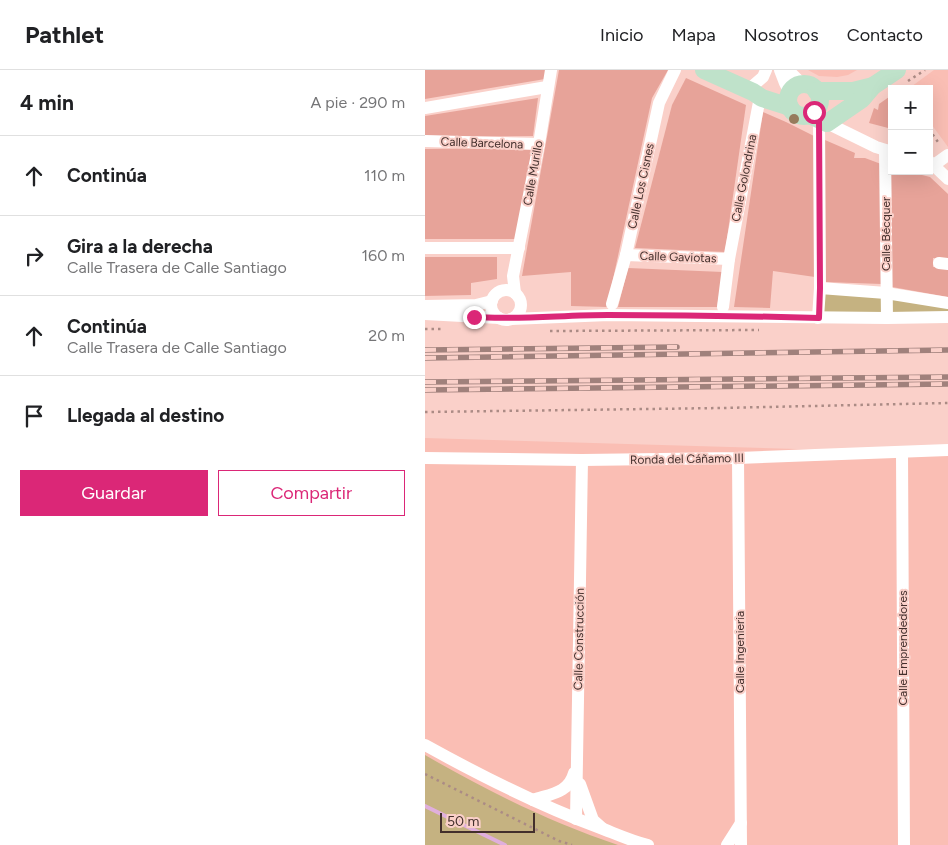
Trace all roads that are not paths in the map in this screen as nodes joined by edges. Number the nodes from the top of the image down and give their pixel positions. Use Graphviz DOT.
graph roads {
  1 [pos="551,70"];
  2 [pos="675,70"];
  3 [pos="704,70"];
  4 [pos="767,70"];
  5 [pos="780,70"];
  6 [pos="788,70"];
  7 [pos="899,78"];
  8 [pos="873,86"];
  9 [pos="547,87"];
  10 [pos="754,93"];
  11 [pos="798,94"];
  12 [pos="425,108"];
  13 [pos="818,119"];
  14 [pos="425,141"];
  15 [pos="539,144"];
  16 [pos="888,151"];
  17 [pos="948,155"];
  18 [pos="933,162"];
  19 [pos="933,165"];
  20 [pos="948,179"];
  21 [pos="425,248"];
  22 [pos="519,248"];
  23 [pos="626,256"];
  24 [pos="729,260"];
  25 [pos="820,288"];
  26 [pos="886,293"];
  27 [pos="514,296"];
  28 [pos="492,301"];
  29 [pos="948,303"];
  30 [pos="612,304"];
  31 [pos="425,306"];
  32 [pos="723,307"];
  33 [pos="425,314"];
  34 [pos="539,316"];
  35 [pos="505,318"];
  36 [pos="819,318"];
  37 [pos="887,318"];
  38 [pos="948,318"];
  39 [pos="948,450"];
  40 [pos="902,452"];
  41 [pos="425,458"];
  42 [pos="738,458"];
  43 [pos="583,460"];
  44 [pos="425,745"];
  45 [pos="577,758"];
  46 [pos="533,800"];
  47 [pos="576,819"];
  48 [pos="741,823"];
  49 [pos="604,829"];
  50 [pos="648,845"];
  51 [pos="727,845"];
  52 [pos="741,845"];
  53 [pos="903,845"];
  1 -- 9 [label="street, Calle Murillo"];
  2 -- 23 [label="street, Calle Los Cisnes"];
  3 -- 10 [label="street"];
  4 -- 10 [label="street"];
  5 -- 11 [label="street"];
  6 -- 11 [label="street"];
  7 -- 8 [label="street"];
  8 -- 11 [label="street"];
  8 -- 13 [label="street"];
  9 -- 12 [label="street"];
  9 -- 15 [label="street, Calle Murillo"];
  10 -- 11 [label="street"];
  10 -- 24 [label="street, Calle Golondrina"];
  11 -- 13 [label="street"];
  11 -- 13 [label="street"];
  13 -- 16 [label="street"];
  13 -- 25 [label="street"];
  14 -- 15 [label="street, Calle Barcelona"];
  15 -- 22 [label="street, Calle Murillo"];
  16 -- 26 [label="street, Calle Bécquer"];
  17 -- 18 [label="street"];
  19 -- 20 [label="street"];
  21 -- 22 [label="street"];
  22 -- 27 [label="street, Calle Murillo"];
  23 -- 24 [label="street, Calle Gaviotas"];
  23 -- 30 [label="street, Calle Los Cisnes"];
  24 -- 32 [label="street, Calle Golondrina"];
  25 -- 26 [label="street"];
  25 -- 36 [label="street"];
  26 -- 29 [label="street"];
  26 -- 37 [label="street, Calle Bécquer"];
  27 -- 28 [label="street"];
  27 -- 34 [label="street"];
  27 -- 35 [label="street"];
  28 -- 31 [label="street"];
  28 -- 35 [label="street"];
  33 -- 35 [label="street"];
  34 -- 35 [label="street"];
  34 -- 36 [label="street"];
  36 -- 37 [label="street"];
  37 -- 38 [label="street"];
  39 -- 40 [label="street, Ronda del Cáñamo III"];
  40 -- 42 [label="street, Ronda del Cáñamo III"];
  40 -- 53 [label="street, Calle Emprendedores"];
  41 -- 43 [label="street, Ronda del Cáñamo III"];
  42 -- 43 [label="street, Ronda del Cáñamo III"];
  42 -- 48 [label="street, Calle Ingenieria"];
  43 -- 45 [label="street, Calle Construcción"];
  44 -- 46 [label="street"];
  45 -- 46 [label="street"];
  45 -- 47 [label="street, Calle Construcción"];
  45 -- 49 [label="street"];
  46 -- 47 [label="street"];
  47 -- 49 [label="street"];
  48 -- 51 [label="street"];
  48 -- 52 [label="street, Calle Ingenieria"];
  49 -- 50 [label="street"];
}
